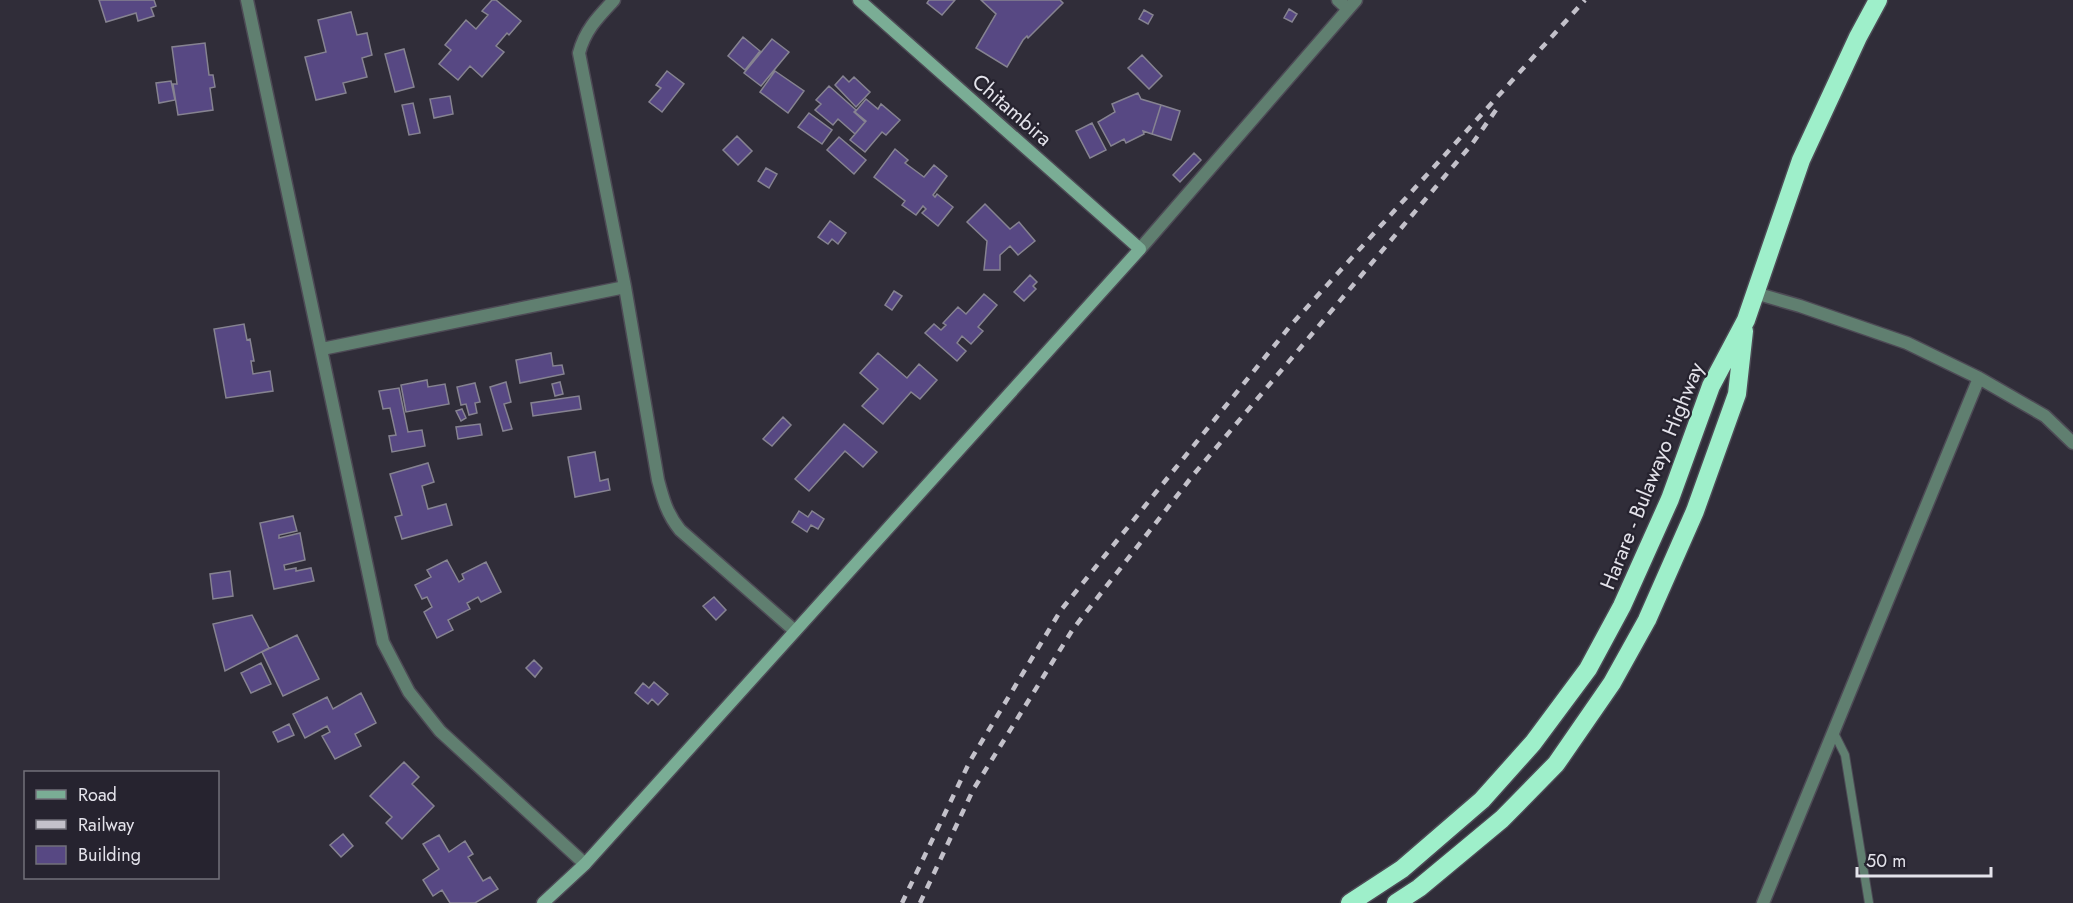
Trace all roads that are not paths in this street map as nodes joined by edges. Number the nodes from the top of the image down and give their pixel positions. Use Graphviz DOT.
graph roads {
  1 [pos="247,0"];
  2 [pos="614,0"];
  3 [pos="859,0"];
  4 [pos="1338,0"];
  5 [pos="1878,0"];
  6 [pos="1352,5"];
  7 [pos="1140,249"];
  8 [pos="625,287"];
  9 [pos="1755,293"];
  10 [pos="1746,320"];
  11 [pos="322,349"];
  12 [pos="1979,378"];
  13 [pos="2073,443"];
  14 [pos="795,631"];
  15 [pos="1833,731"];
  16 [pos="585,864"];
  17 [pos="543,903"];
  18 [pos="1350,903"];
  19 [pos="1396,903"];
  20 [pos="1763,903"];
  21 [pos="1869,903"];
  1 -- 11 [label="street"];
  2 -- 8 [label="street"];
  3 -- 7 [label="street, Chitambira"];
  4 -- 6 [label="street"];
  5 -- 9 [label="highway, Harare - Bulawayo Highway"];
  6 -- 7 [label="street"];
  7 -- 14 [label="street"];
  8 -- 11 [label="street"];
  8 -- 14 [label="street"];
  9 -- 10 [label="highway, Harare - Bulawayo Highway"];
  9 -- 12 [label="street"];
  10 -- 18 [label="highway, Harare - Bulawayo Highway"];
  10 -- 19 [label="highway, Harare - Bulawayo Highway"];
  11 -- 16 [label="street"];
  12 -- 13 [label="street"];
  12 -- 15 [label="street"];
  14 -- 16 [label="street"];
  15 -- 20 [label="street"];
  15 -- 21 [label="lane"];
  16 -- 17 [label="street"];
}
